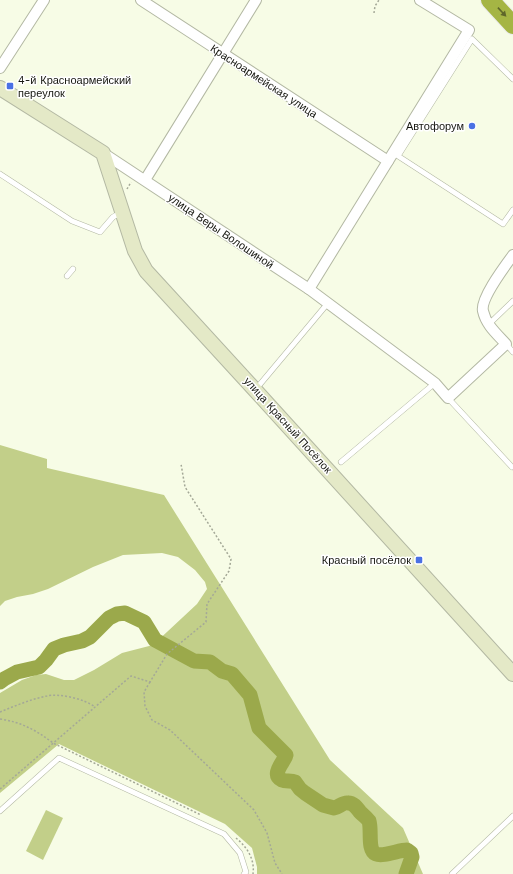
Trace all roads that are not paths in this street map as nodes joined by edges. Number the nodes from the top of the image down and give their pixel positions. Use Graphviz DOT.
graph roads {
  1 [pos="44,0"];
  2 [pos="141,0"];
  3 [pos="256,0"];
  4 [pos="420,0"];
  5 [pos="490,0"];
  6 [pos="513,25"];
  7 [pos="223,54"];
  8 [pos="0,68"];
  9 [pos="513,79"];
  10 [pos="0,88"];
  11 [pos="103,153"];
  12 [pos="388,161"];
  13 [pos="0,174"];
  14 [pos="145,180"];
  15 [pos="513,210"];
  16 [pos="123,212"];
  17 [pos="513,255"];
  18 [pos="513,266"];
  19 [pos="73,269"];
  20 [pos="67,276"];
  21 [pos="498,276"];
  22 [pos="309,289"];
  23 [pos="513,301"];
  24 [pos="328,303"];
  25 [pos="488,325"];
  26 [pos="506,344"];
  27 [pos="513,352"];
  28 [pos="435,384"];
  29 [pos="255,390"];
  30 [pos="448,398"];
  31 [pos="341,462"];
  32 [pos="512,467"];
  33 [pos="513,674"];
  34 [pos="0,811"];
  35 [pos="513,816"];
  36 [pos="244,874"];
  37 [pos="452,874"];
  1 -- 8 [label="street"];
  2 -- 7 [label="street, Красноармейская улица"];
  3 -- 7 [label="street"];
  4 -- 12 [label="street"];
  5 -- 6 [label="highway, one-way"];
  7 -- 12 [label="street, Красноармейская улица"];
  7 -- 14 [label="street"];
  9 -- 15 [label="lane"];
  10 -- 11 [label="street, улица Веры Волошиной"];
  11 -- 14 [label="street, улица Веры Волошиной"];
  11 -- 16 [label="street, улица Красный Посёлок"];
  12 -- 22 [label="street"];
  13 -- 16 [label="lane"];
  14 -- 22 [label="street, улица Веры Волошиной"];
  16 -- 29 [label="street, улица Красный Посёлок"];
  17 -- 21 [label="street"];
  18 -- 21 [label="street"];
  19 -- 20 [label="lane"];
  21 -- 25 [label="street"];
  22 -- 24 [label="street, улица Веры Волошиной"];
  23 -- 25 [label="lane"];
  24 -- 28 [label="street, улица Веры Волошиной"];
  24 -- 29 [label="lane"];
  25 -- 26 [label="street"];
  26 -- 27 [label="lane"];
  26 -- 30 [label="street"];
  28 -- 30 [label="street, улица Веры Волошиной"];
  28 -- 31 [label="lane"];
  29 -- 33 [label="street, улица Красный Посёлок"];
  30 -- 32 [label="lane"];
  34 -- 36 [label="lane"];
  35 -- 37 [label="lane"];
}
